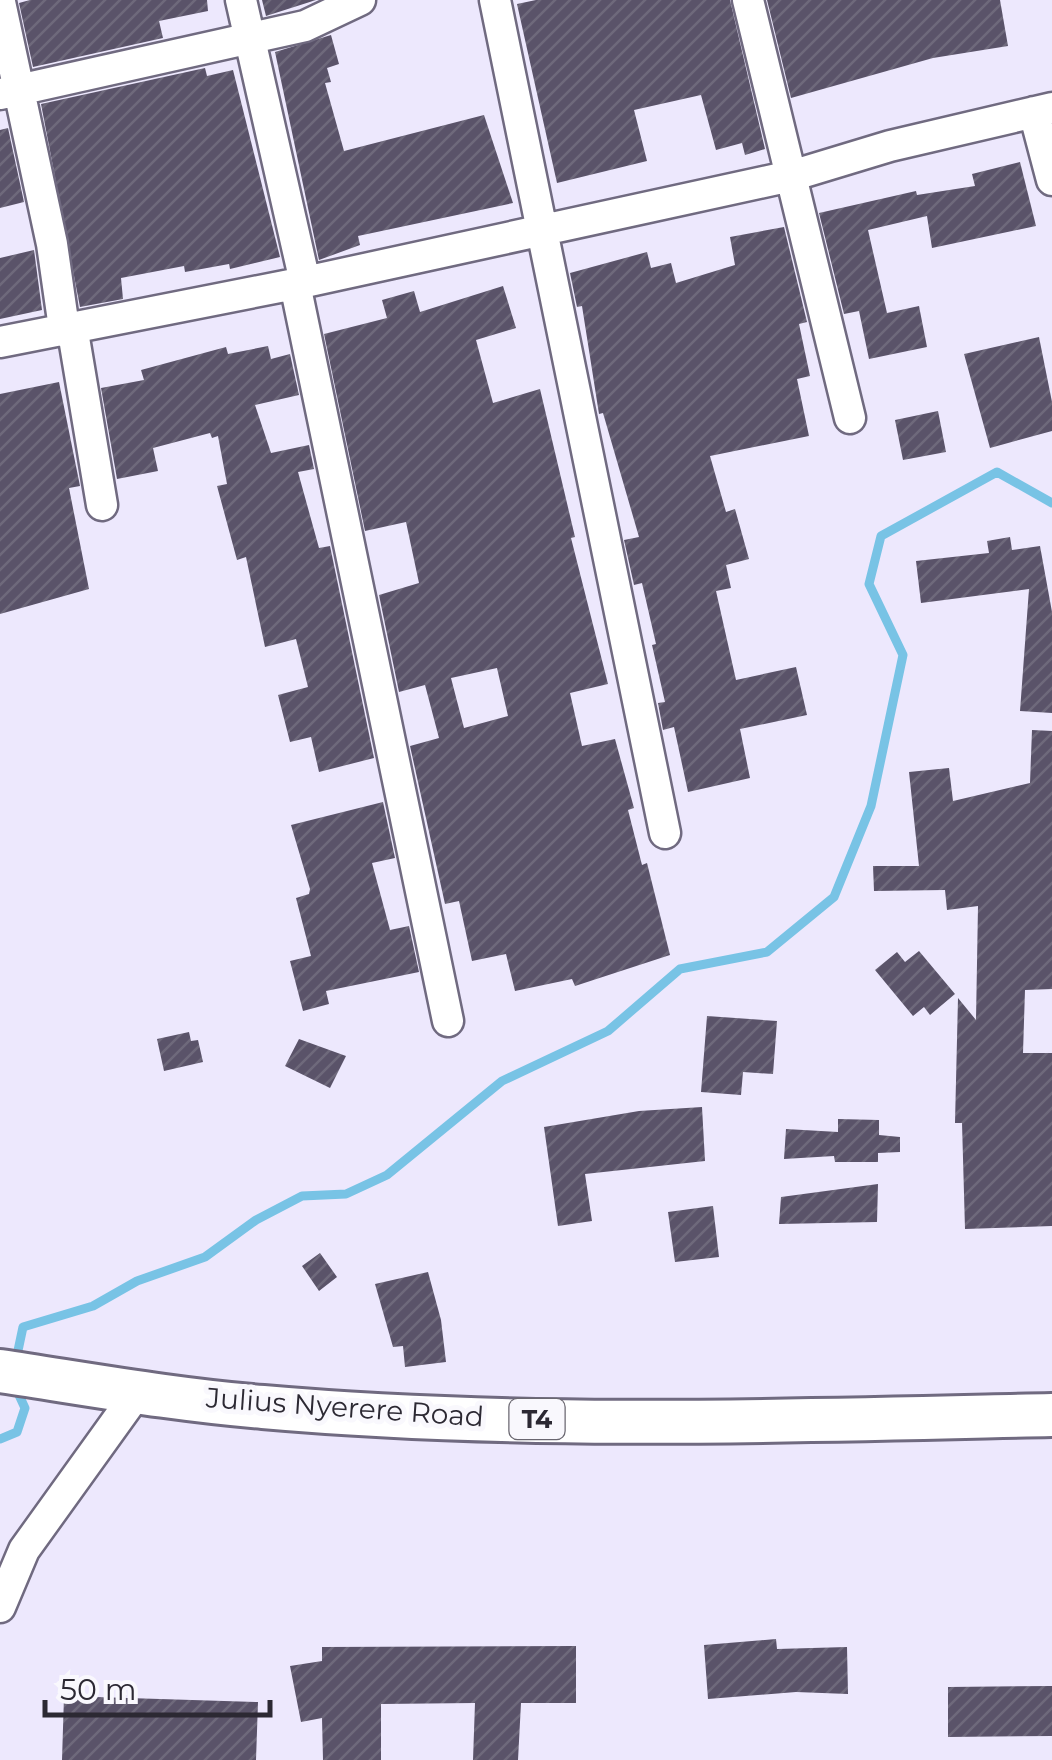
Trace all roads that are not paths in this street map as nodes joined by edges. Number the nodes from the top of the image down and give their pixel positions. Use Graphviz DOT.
graph roads {
  1 [pos="241,0"];
  2 [pos="360,0"];
  3 [pos="495,0"];
  4 [pos="748,0"];
  5 [pos="0,2"];
  6 [pos="248,35"];
  7 [pos="9,92"];
  8 [pos="1043,110"];
  9 [pos="791,176"];
  10 [pos="1052,180"];
  11 [pos="544,230"];
  12 [pos="300,283"];
  13 [pos="68,327"];
  14 [pos="0,342"];
  15 [pos="850,418"];
  16 [pos="102,506"];
  17 [pos="666,832"];
  18 [pos="448,1021"];
  19 [pos="12,1372"];
  20 [pos="139,1390"];
  21 [pos="1052,1415"];
  22 [pos="0,1607"];
  1 -- 6 [label="street"];
  2 -- 6 [label="street"];
  3 -- 11 [label="street"];
  4 -- 9 [label="street"];
  5 -- 7 [label="street"];
  6 -- 7 [label="street"];
  6 -- 12 [label="street"];
  7 -- 13 [label="street"];
  8 -- 9 [label="street"];
  8 -- 10 [label="street"];
  9 -- 11 [label="street"];
  9 -- 15 [label="street"];
  11 -- 12 [label="street"];
  11 -- 17 [label="street"];
  12 -- 13 [label="street"];
  12 -- 18 [label="street"];
  13 -- 14 [label="street"];
  13 -- 16 [label="street"];
  19 -- 20 [label="highway, Julius Nyerere Road / T4"];
  20 -- 21 [label="highway, Julius Nyerere Road / T4"];
  20 -- 22 [label="street"];
}
